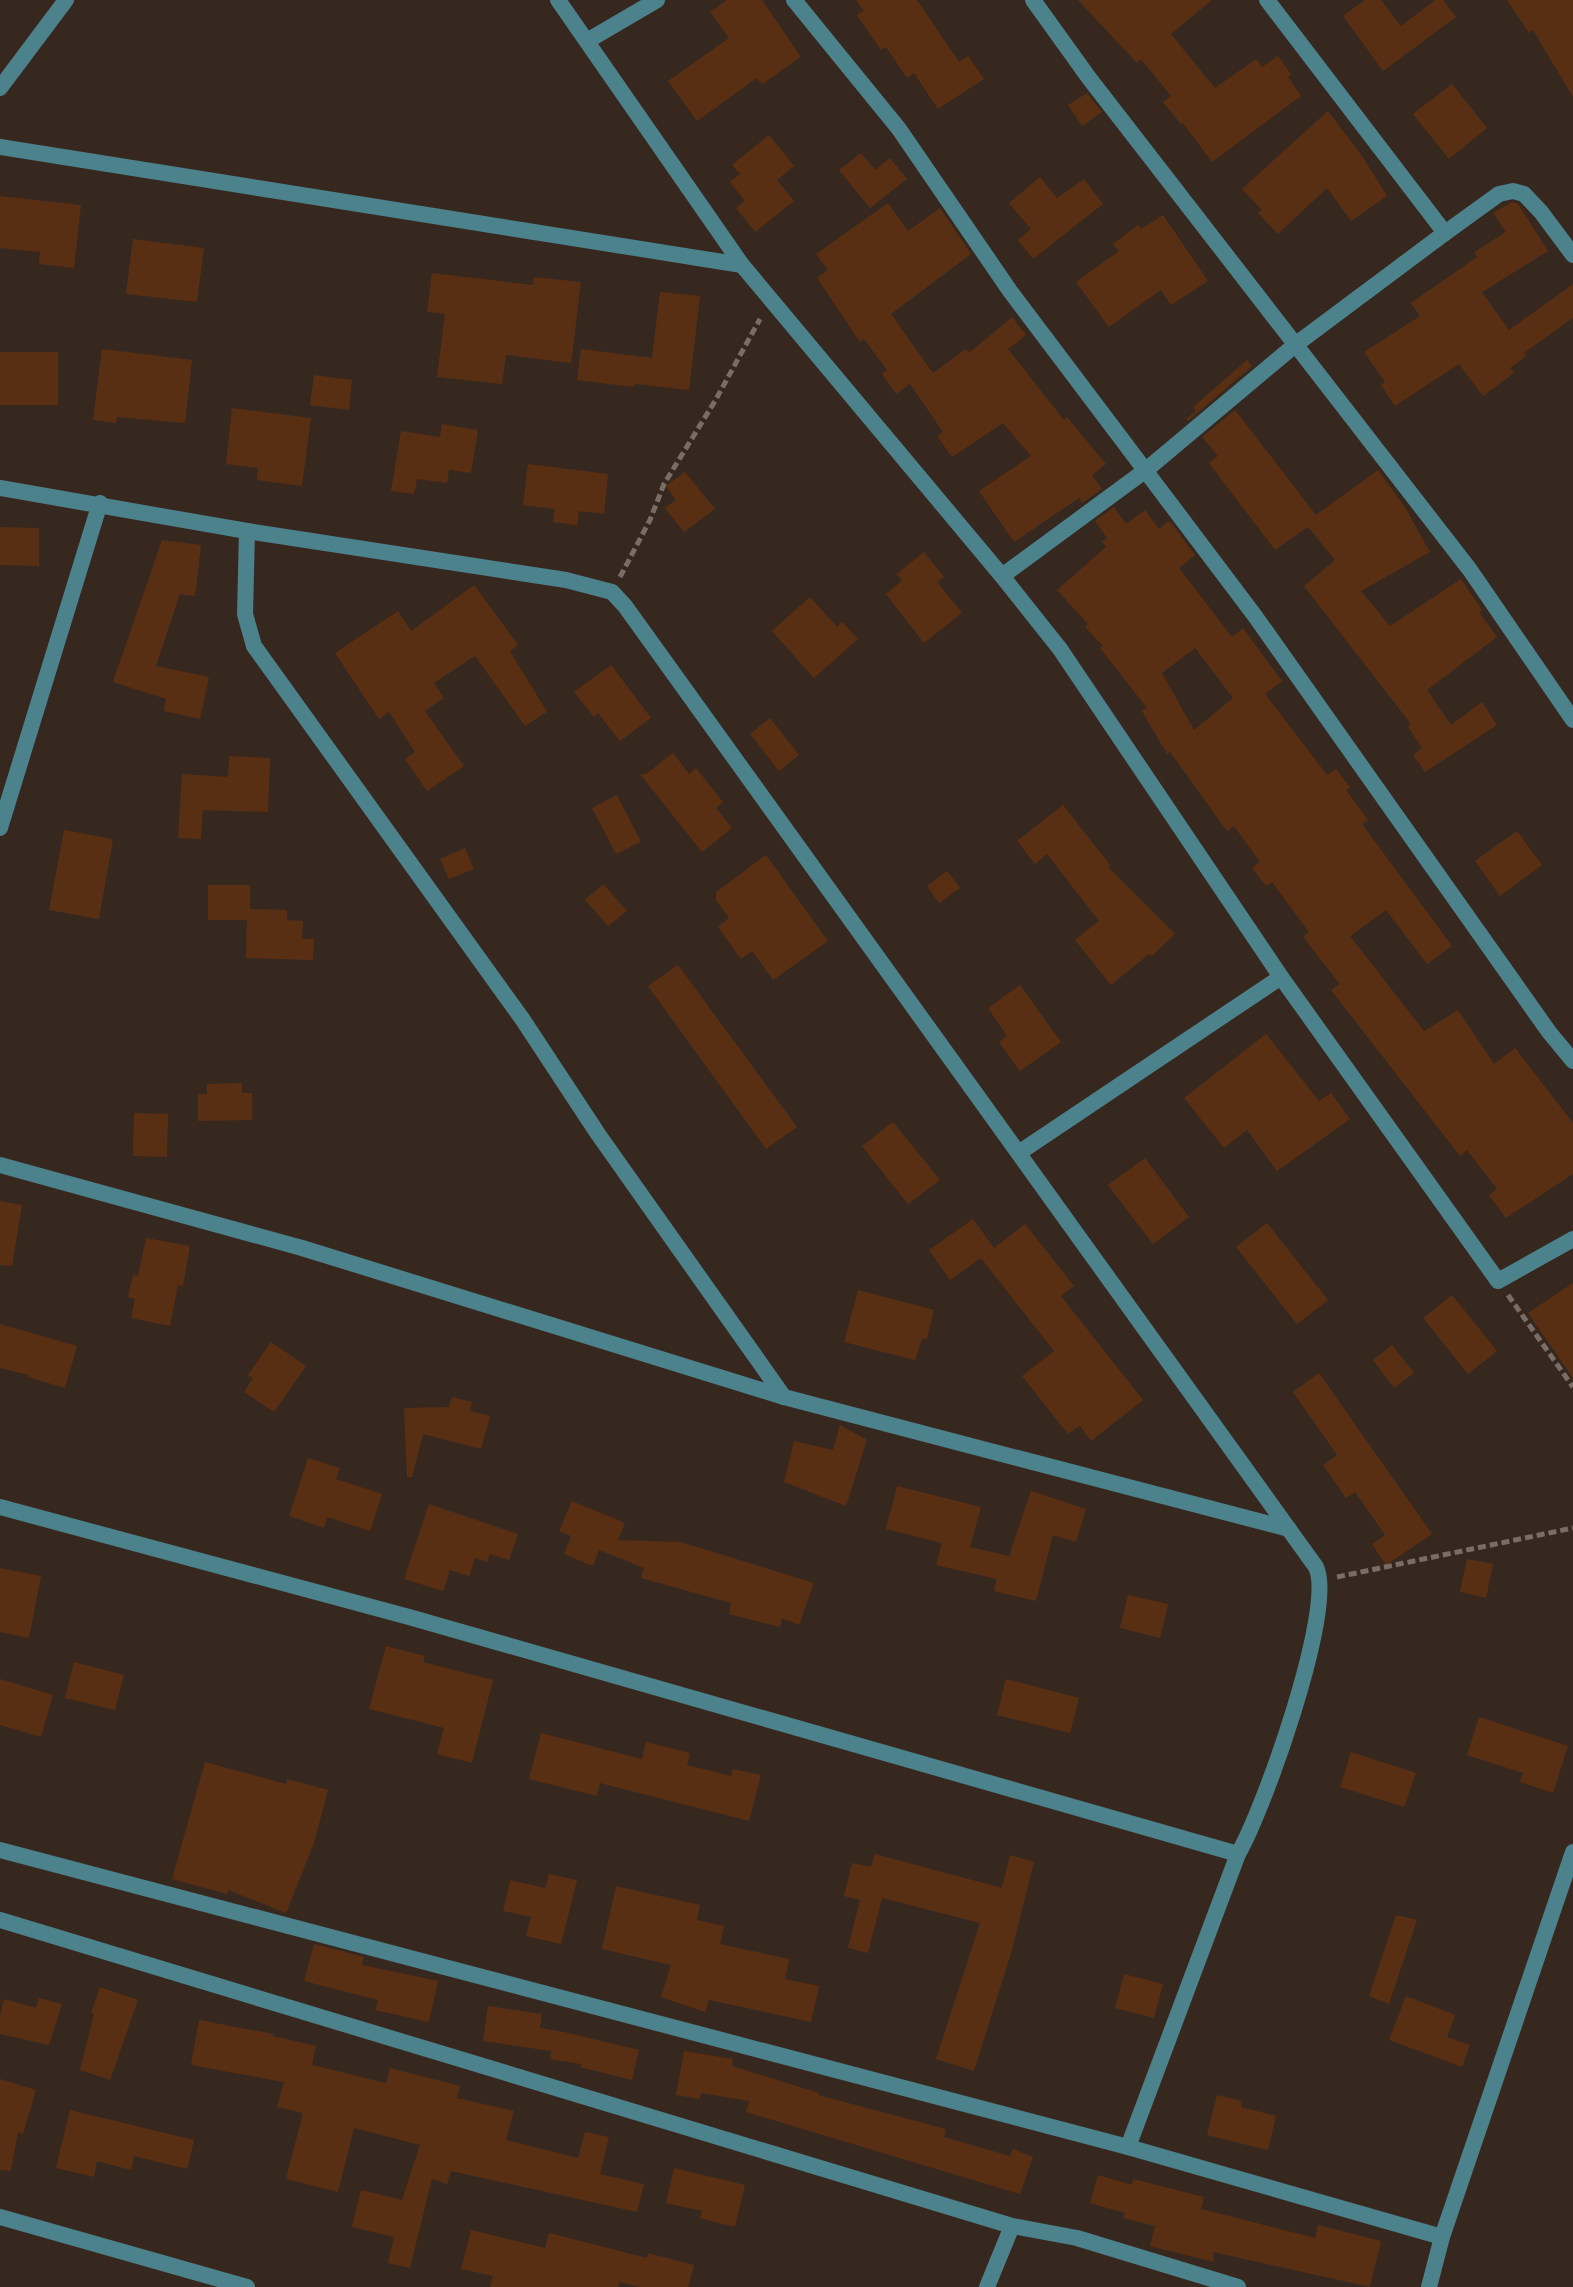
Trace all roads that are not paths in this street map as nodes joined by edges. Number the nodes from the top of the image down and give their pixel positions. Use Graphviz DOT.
graph roads {
  1 [pos="66,0"];
  2 [pos="558,0"];
  3 [pos="657,0"];
  4 [pos="794,0"];
  5 [pos="1033,0"];
  6 [pos="1267,0"];
  7 [pos="587,41"];
  8 [pos="0,88"];
  9 [pos="0,147"];
  10 [pos="1445,233"];
  11 [pos="1573,255"];
  12 [pos="742,265"];
  13 [pos="1295,345"];
  14 [pos="1146,470"];
  15 [pos="0,488"];
  16 [pos="100,503"];
  17 [pos="247,531"];
  18 [pos="1002,576"];
  19 [pos="1573,720"];
  20 [pos="0,828"];
  21 [pos="1281,977"];
  22 [pos="1573,1061"];
  23 [pos="1020,1152"];
  24 [pos="0,1165"];
  25 [pos="1573,1239"];
  26 [pos="784,1397"];
  27 [pos="0,1507"];
  28 [pos="1289,1529"];
  29 [pos="0,1850"];
  30 [pos="1573,1852"];
  31 [pos="1238,1854"];
  32 [pos="0,1920"];
  33 [pos="1128,2147"];
  34 [pos="0,2217"];
  35 [pos="1012,2226"];
  36 [pos="1442,2237"];
  37 [pos="247,2287"];
  38 [pos="987,2287"];
  39 [pos="1238,2287"];
  40 [pos="1429,2287"];
  1 -- 8 [label="street"];
  2 -- 7 [label="street"];
  3 -- 7 [label="street"];
  4 -- 14 [label="street"];
  5 -- 13 [label="street"];
  6 -- 10 [label="street"];
  7 -- 12 [label="street"];
  9 -- 12 [label="street"];
  10 -- 11 [label="street"];
  10 -- 13 [label="street"];
  12 -- 18 [label="street"];
  13 -- 14 [label="street"];
  13 -- 19 [label="street"];
  14 -- 18 [label="street"];
  14 -- 22 [label="street"];
  15 -- 16 [label="street"];
  16 -- 17 [label="street"];
  16 -- 20 [label="street"];
  17 -- 23 [label="street"];
  17 -- 26 [label="street"];
  18 -- 21 [label="street"];
  21 -- 23 [label="street"];
  21 -- 25 [label="street"];
  23 -- 28 [label="street"];
  24 -- 26 [label="street"];
  26 -- 28 [label="street"];
  27 -- 31 [label="street"];
  28 -- 31 [label="street"];
  29 -- 33 [label="street"];
  30 -- 36 [label="street"];
  31 -- 33 [label="street"];
  32 -- 35 [label="street"];
  33 -- 36 [label="street"];
  34 -- 37 [label="street"];
  35 -- 38 [label="street"];
  35 -- 39 [label="street"];
  36 -- 40 [label="street"];
}
